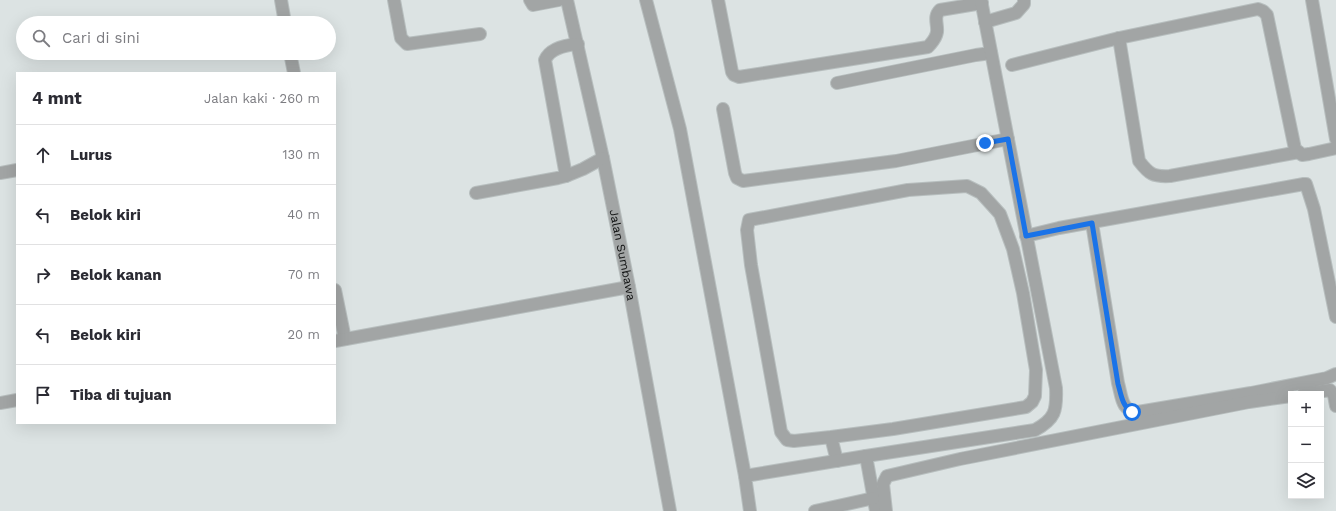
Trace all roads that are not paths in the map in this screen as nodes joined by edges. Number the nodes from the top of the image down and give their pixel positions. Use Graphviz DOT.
graph roads {
  1 [pos="281,0"];
  2 [pos="394,0"];
  3 [pos="530,0"];
  4 [pos="567,0"];
  5 [pos="646,0"];
  6 [pos="718,0"];
  7 [pos="1024,0"];
  8 [pos="1312,0"];
  9 [pos="554,1"];
  10 [pos="981,2"];
  11 [pos="284,16"];
  12 [pos="985,22"];
  13 [pos="480,34"];
  14 [pos="1119,38"];
  15 [pos="574,44"];
  16 [pos="991,53"];
  17 [pos="291,60"];
  18 [pos="1012,65"];
  19 [pos="294,72"];
  20 [pos="837,83"];
  21 [pos="723,109"];
  22 [pos="1336,136"];
  23 [pos="1008,139"];
  24 [pos="1336,148"];
  25 [pos="1299,152"];
  26 [pos="603,158"];
  27 [pos="16,170"];
  28 [pos="0,173"];
  29 [pos="566,176"];
  30 [pos="476,193"];
  31 [pos="1092,223"];
  32 [pos="1026,236"];
  33 [pos="629,287"];
  34 [pos="336,300"];
  35 [pos="1336,317"];
  36 [pos="340,340"];
  37 [pos="1336,374"];
  38 [pos="1323,391"];
  39 [pos="1288,396"];
  40 [pos="16,400"];
  41 [pos="0,403"];
  42 [pos="1336,406"];
  43 [pos="831,437"];
  44 [pos="866,456"];
  45 [pos="837,461"];
  46 [pos="745,476"];
  47 [pos="874,498"];
  48 [pos="838,509"];
  49 [pos="668,511"];
  50 [pos="750,511"];
  51 [pos="815,511"];
  52 [pos="876,511"];
  53 [pos="886,511"];
  1 -- 11 [label="street"];
  2 -- 13 [label="street"];
  3 -- 9 [label="street"];
  4 -- 15 [label="street, Jalan Sumbawa"];
  5 -- 46 [label="street"];
  6 -- 10 [label="street"];
  7 -- 12 [label="street"];
  8 -- 22 [label="street"];
  10 -- 12 [label="street"];
  12 -- 16 [label="street"];
  14 -- 18 [label="street"];
  14 -- 25 [label="street"];
  14 -- 25 [label="street"];
  15 -- 26 [label="street, Jalan Sumbawa"];
  15 -- 29 [label="street"];
  16 -- 20 [label="street"];
  16 -- 23 [label="street"];
  17 -- 19 [label="street"];
  21 -- 23 [label="street"];
  23 -- 32 [label="street"];
  24 -- 25 [label="street"];
  26 -- 29 [label="street"];
  26 -- 33 [label="street, Jalan Sumbawa"];
  27 -- 28 [label="street"];
  29 -- 30 [label="street"];
  31 -- 32 [label="street"];
  31 -- 35 [label="street"];
  31 -- 37 [label="street"];
  32 -- 44 [label="street"];
  33 -- 36 [label="street"];
  33 -- 49 [label="street, Jalan Sumbawa"];
  34 -- 36 [label="street"];
  38 -- 42 [label="street"];
  39 -- 53 [label="street"];
  40 -- 41 [label="street"];
  43 -- 43 [label="street"];
  43 -- 45 [label="street"];
  44 -- 45 [label="street"];
  44 -- 47 [label="street"];
  45 -- 46 [label="street"];
  46 -- 50 [label="street"];
  47 -- 48 [label="street"];
  47 -- 52 [label="street"];
  48 -- 51 [label="street"];
}
